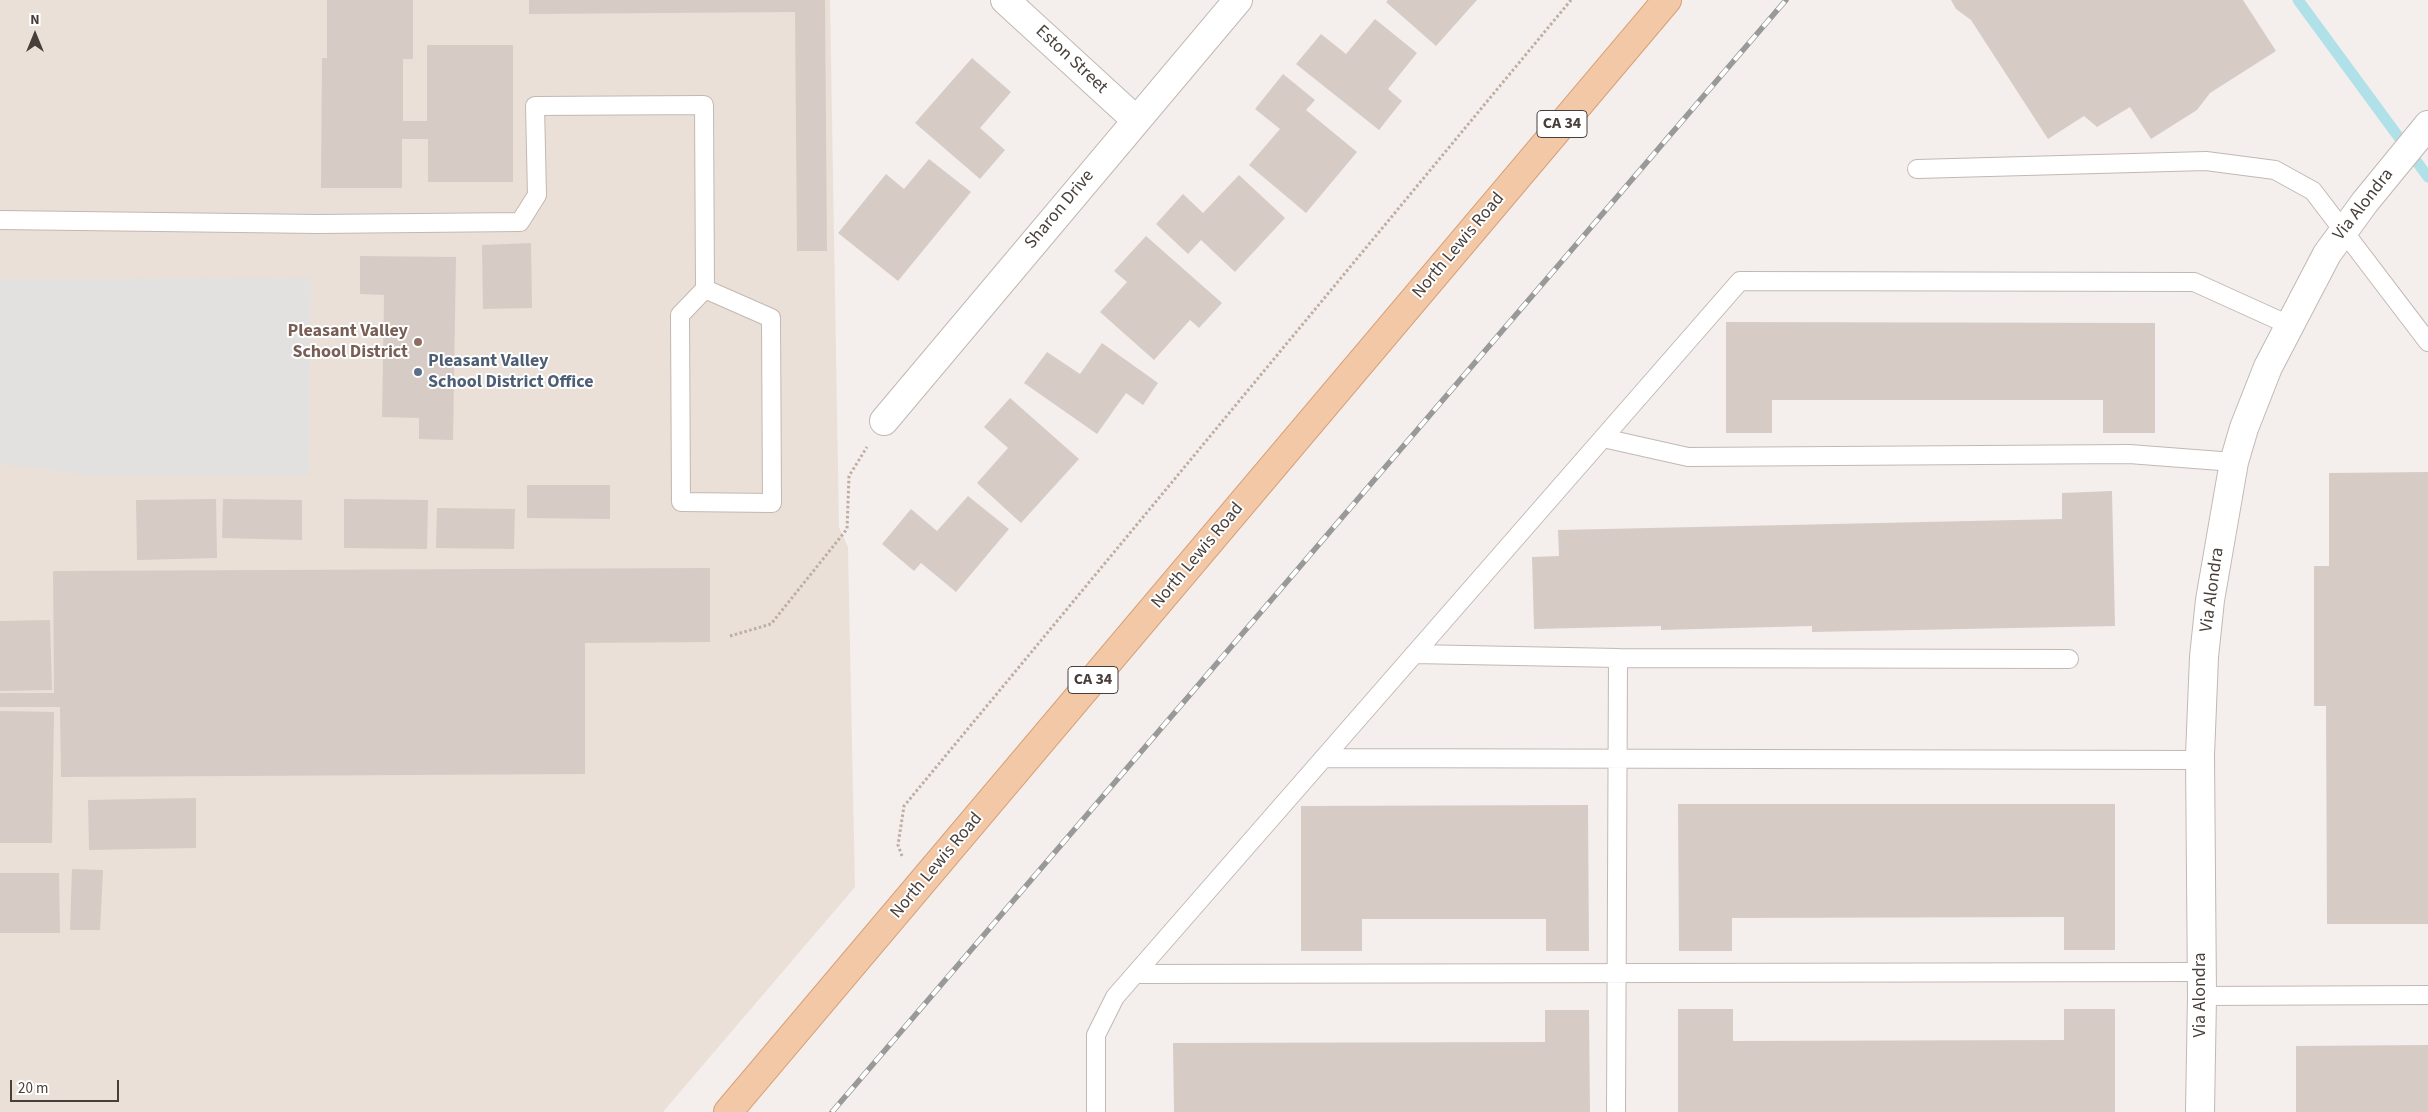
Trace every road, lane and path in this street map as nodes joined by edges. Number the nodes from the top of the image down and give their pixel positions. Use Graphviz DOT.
graph roads {
  1 [pos="1005,0"];
  2 [pos="1238,0"];
  3 [pos="1571,0"];
  4 [pos="1667,0"];
  5 [pos="1136,120"];
  6 [pos="2428,125"];
  7 [pos="1917,169"];
  8 [pos="0,220"];
  9 [pos="2344,231"];
  10 [pos="705,289"];
  11 [pos="2289,325"];
  12 [pos="2428,342"];
  13 [pos="884,421"];
  14 [pos="1603,438"];
  15 [pos="2234,462"];
  16 [pos="730,636"];
  17 [pos="1414,654"];
  18 [pos="1618,658"];
  19 [pos="2069,659"];
  20 [pos="1324,758"];
  21 [pos="1617,758"];
  22 [pos="2200,760"];
  23 [pos="917,888"];
  24 [pos="1617,973"];
  25 [pos="1135,974"];
  26 [pos="2202,984"];
  27 [pos="2428,994"];
  28 [pos="728,1112"];
  29 [pos="1096,1112"];
  30 [pos="1616,1112"];
  31 [pos="2200,1112"];
  1 -- 5 [label="street, Eston Street"];
  2 -- 5 [label="street, Sharon Drive"];
  3 -- 23 [label="path"];
  4 -- 23 [label="main road, North Lewis Road / CA 34"];
  5 -- 13 [label="street, Sharon Drive"];
  6 -- 9 [label="street, Via Alondra"];
  7 -- 9 [label="lane"];
  8 -- 10 [label="lane"];
  9 -- 11 [label="street, Via Alondra"];
  9 -- 12 [label="lane"];
  10 -- 10 [label="lane"];
  11 -- 14 [label="lane"];
  11 -- 15 [label="street, Via Alondra"];
  13 -- 16 [label="path"];
  14 -- 15 [label="lane"];
  14 -- 17 [label="lane"];
  15 -- 22 [label="street, Via Alondra"];
  17 -- 18 [label="lane"];
  17 -- 20 [label="lane"];
  18 -- 19 [label="lane"];
  18 -- 21 [label="lane"];
  20 -- 21 [label="lane"];
  20 -- 25 [label="lane"];
  21 -- 22 [label="lane"];
  21 -- 24 [label="lane"];
  22 -- 26 [label="street, Via Alondra"];
  23 -- 28 [label="main road, North Lewis Road / CA 34"];
  24 -- 25 [label="lane"];
  24 -- 26 [label="lane"];
  24 -- 30 [label="lane"];
  25 -- 29 [label="lane"];
  26 -- 27 [label="lane"];
  26 -- 31 [label="street, Via Alondra"];
}
